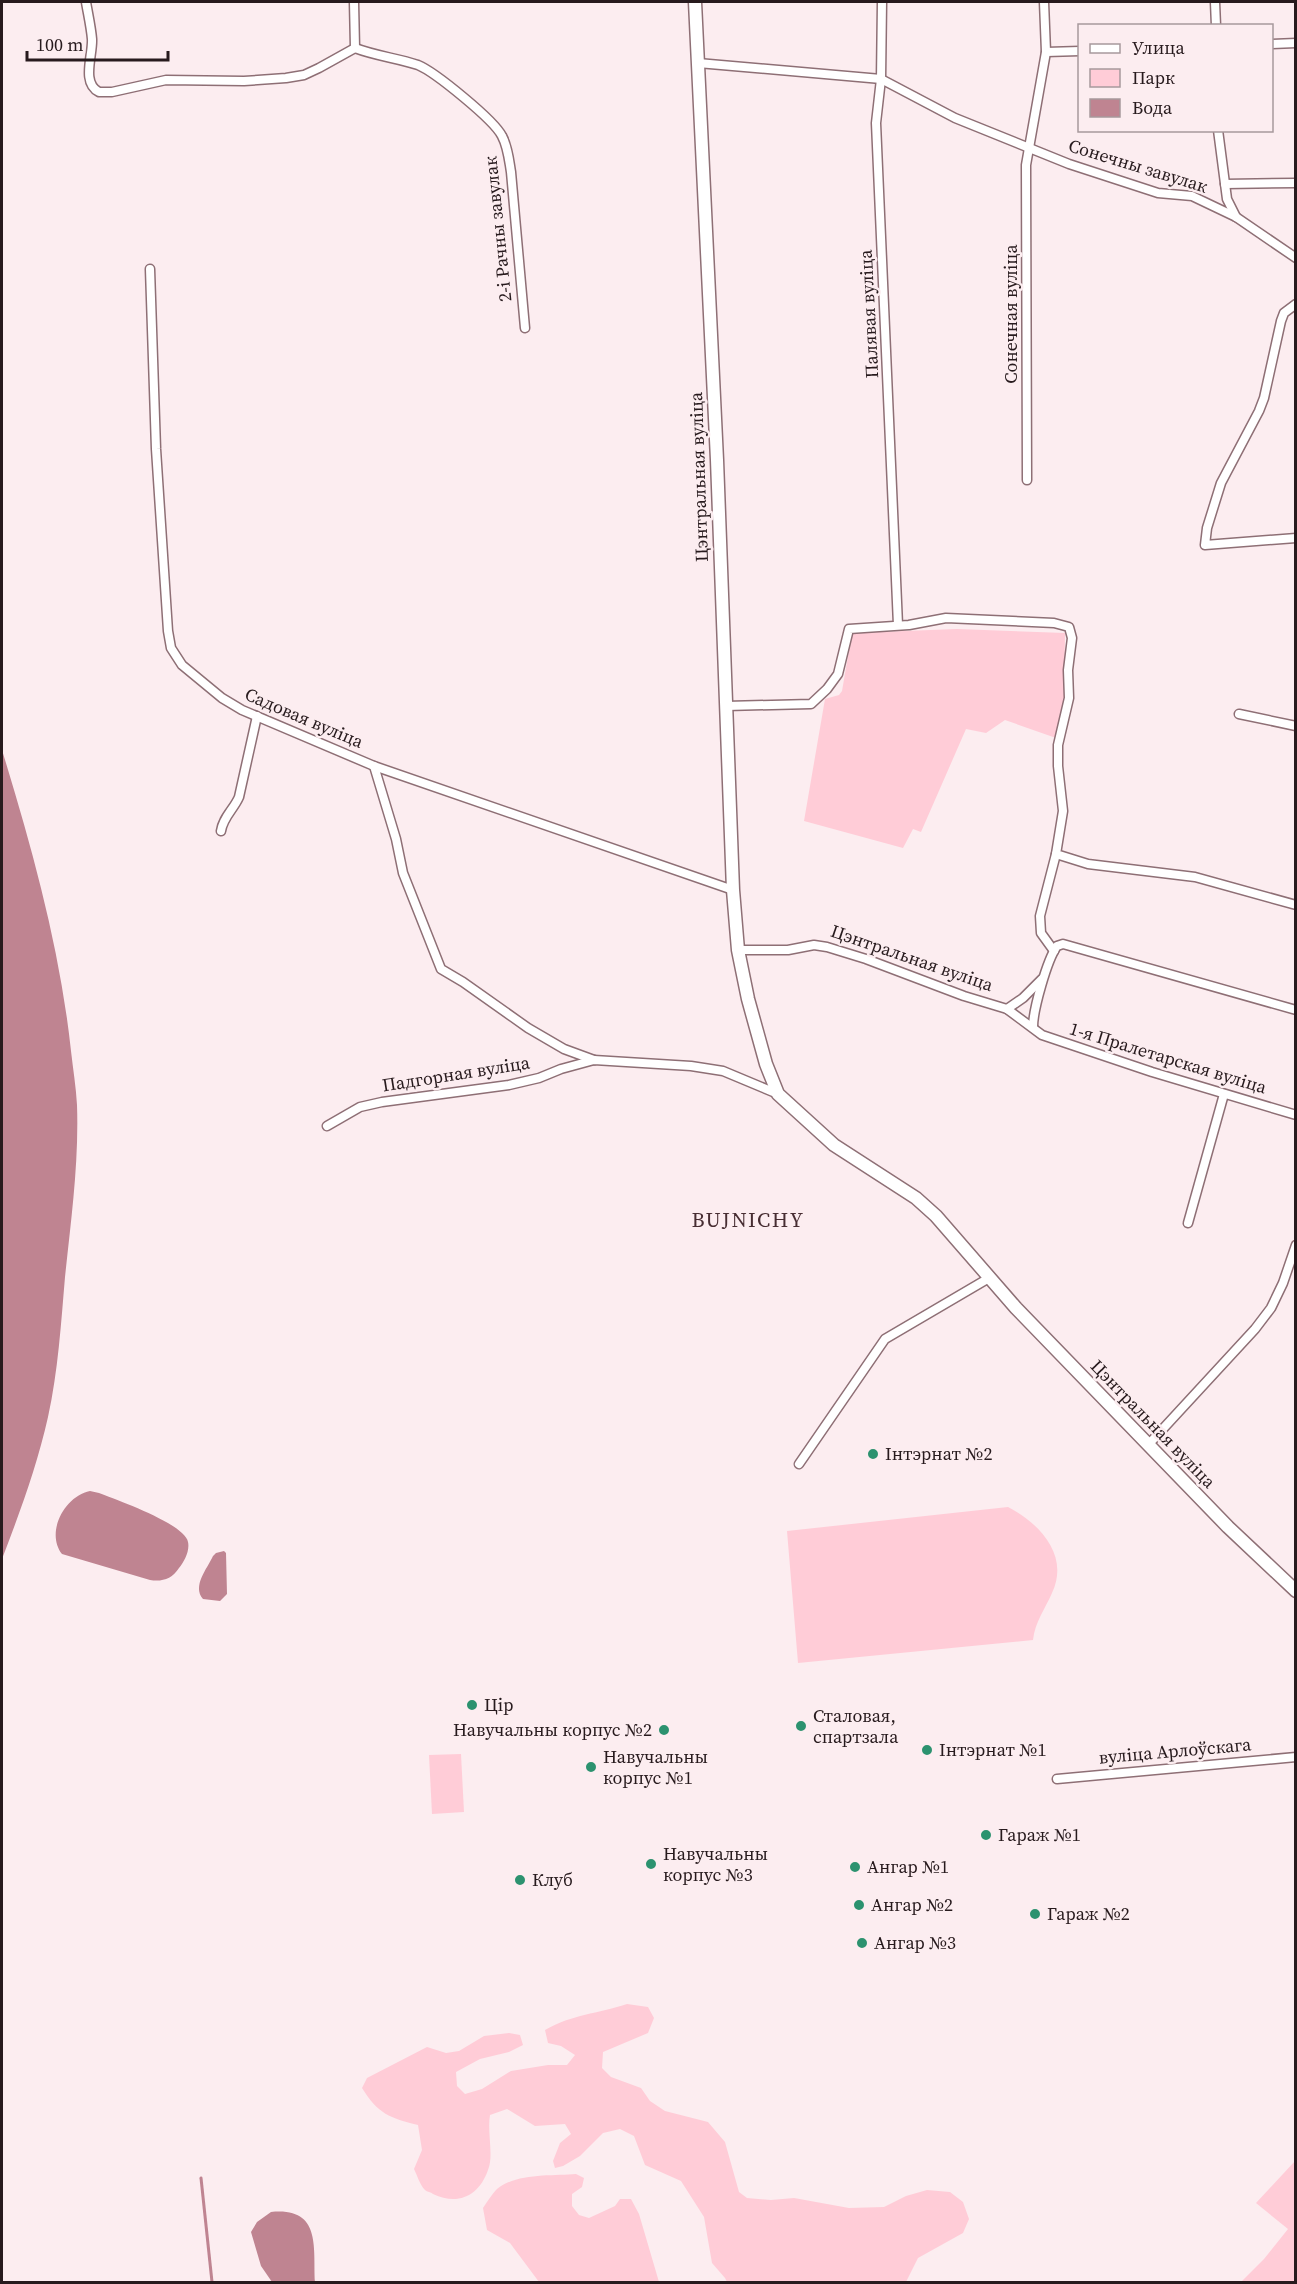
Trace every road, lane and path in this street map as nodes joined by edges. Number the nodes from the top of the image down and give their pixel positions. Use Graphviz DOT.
graph roads {
  1 [pos="86,2"];
  2 [pos="354,2"];
  3 [pos="695,2"];
  4 [pos="882,2"];
  5 [pos="1044,2"];
  6 [pos="1215,2"];
  7 [pos="1216,24"];
  8 [pos="1296,43"];
  9 [pos="1273,44"];
  10 [pos="355,48"];
  11 [pos="1078,51"];
  12 [pos="1046,52"];
  13 [pos="698,63"];
  14 [pos="881,79"];
  15 [pos="1218,132"];
  16 [pos="1030,148"];
  17 [pos="1225,183"];
  18 [pos="1296,183"];
  19 [pos="1236,217"];
  20 [pos="1296,258"];
  21 [pos="150,269"];
  22 [pos="1296,304"];
  23 [pos="525,328"];
  24 [pos="1027,480"];
  25 [pos="1296,538"];
  26 [pos="898,625"];
  27 [pos="726,706"];
  28 [pos="1239,714"];
  29 [pos="257,716"];
  30 [pos="1296,726"];
  31 [pos="374,766"];
  32 [pos="221,831"];
  33 [pos="1056,854"];
  34 [pos="733,890"];
  35 [pos="1296,905"];
  36 [pos="738,951"];
  37 [pos="1054,951"];
  38 [pos="1046,974"];
  39 [pos="1008,1008"];
  40 [pos="1296,1010"];
  41 [pos="1033,1027"];
  42 [pos="594,1060"];
  43 [pos="778,1094"];
  44 [pos="1224,1094"];
  45 [pos="1296,1115"];
  46 [pos="327,1126"];
  47 [pos="1188,1224"];
  48 [pos="1296,1245"];
  49 [pos="989,1278"];
  50 [pos="1148,1445"];
  51 [pos="799,1464"];
  52 [pos="1296,1591"];
  53 [pos="1296,1757"];
  54 [pos="1057,1779"];
  1 -- 10 [label="street"];
  2 -- 10 [label="street"];
  3 -- 13 [label="street, Цэнтральная вуліца"];
  4 -- 14 [label="street, Палявая вуліца"];
  5 -- 12 [label="street, Сонечная вуліца"];
  6 -- 7 [label="street"];
  8 -- 9 [label="street"];
  10 -- 23 [label="street, 2-і Рачны завулак"];
  11 -- 12 [label="street"];
  12 -- 16 [label="street, Сонечная вуліца"];
  13 -- 14 [label="street"];
  13 -- 27 [label="street, Цэнтральная вуліца"];
  14 -- 16 [label="street, Сонечны завулак"];
  14 -- 26 [label="street, Палявая вуліца"];
  15 -- 17 [label="street"];
  16 -- 19 [label="street, Сонечны завулак"];
  16 -- 24 [label="street, Сонечная вуліца"];
  17 -- 18 [label="street"];
  17 -- 19 [label="street"];
  19 -- 20 [label="street, Сонечны завулак"];
  21 -- 29 [label="street, Садовая вуліца"];
  22 -- 25 [label="street"];
  26 -- 27 [label="street"];
  26 -- 33 [label="street"];
  27 -- 34 [label="street, Цэнтральная вуліца"];
  28 -- 30 [label="street"];
  29 -- 31 [label="street, Садовая вуліца"];
  29 -- 32 [label="street"];
  31 -- 34 [label="street, Садовая вуліца"];
  31 -- 42 [label="street, Падгорная вуліца"];
  33 -- 35 [label="street"];
  33 -- 37 [label="street"];
  34 -- 36 [label="street, Цэнтральная вуліца"];
  36 -- 39 [label="street, Цэнтральная вуліца"];
  36 -- 43 [label="street, Цэнтральная вуліца"];
  37 -- 38 [label="street"];
  37 -- 40 [label="street"];
  38 -- 39 [label="street"];
  38 -- 41 [label="street"];
  39 -- 41 [label="street, Цэнтральная вуліца"];
  41 -- 44 [label="street, 1-я Пралетарская вуліца"];
  42 -- 43 [label="street, Падгорная вуліца"];
  42 -- 46 [label="street, Падгорная вуліца"];
  43 -- 49 [label="street, Цэнтральная вуліца"];
  44 -- 45 [label="street, 1-я Пралетарская вуліца"];
  44 -- 47 [label="street"];
  48 -- 50 [label="street"];
  49 -- 50 [label="street, Цэнтральная вуліца"];
  49 -- 51 [label="street"];
  50 -- 52 [label="street, Цэнтральная вуліца"];
  53 -- 54 [label="street, вуліца Арлоўскага"];
}
